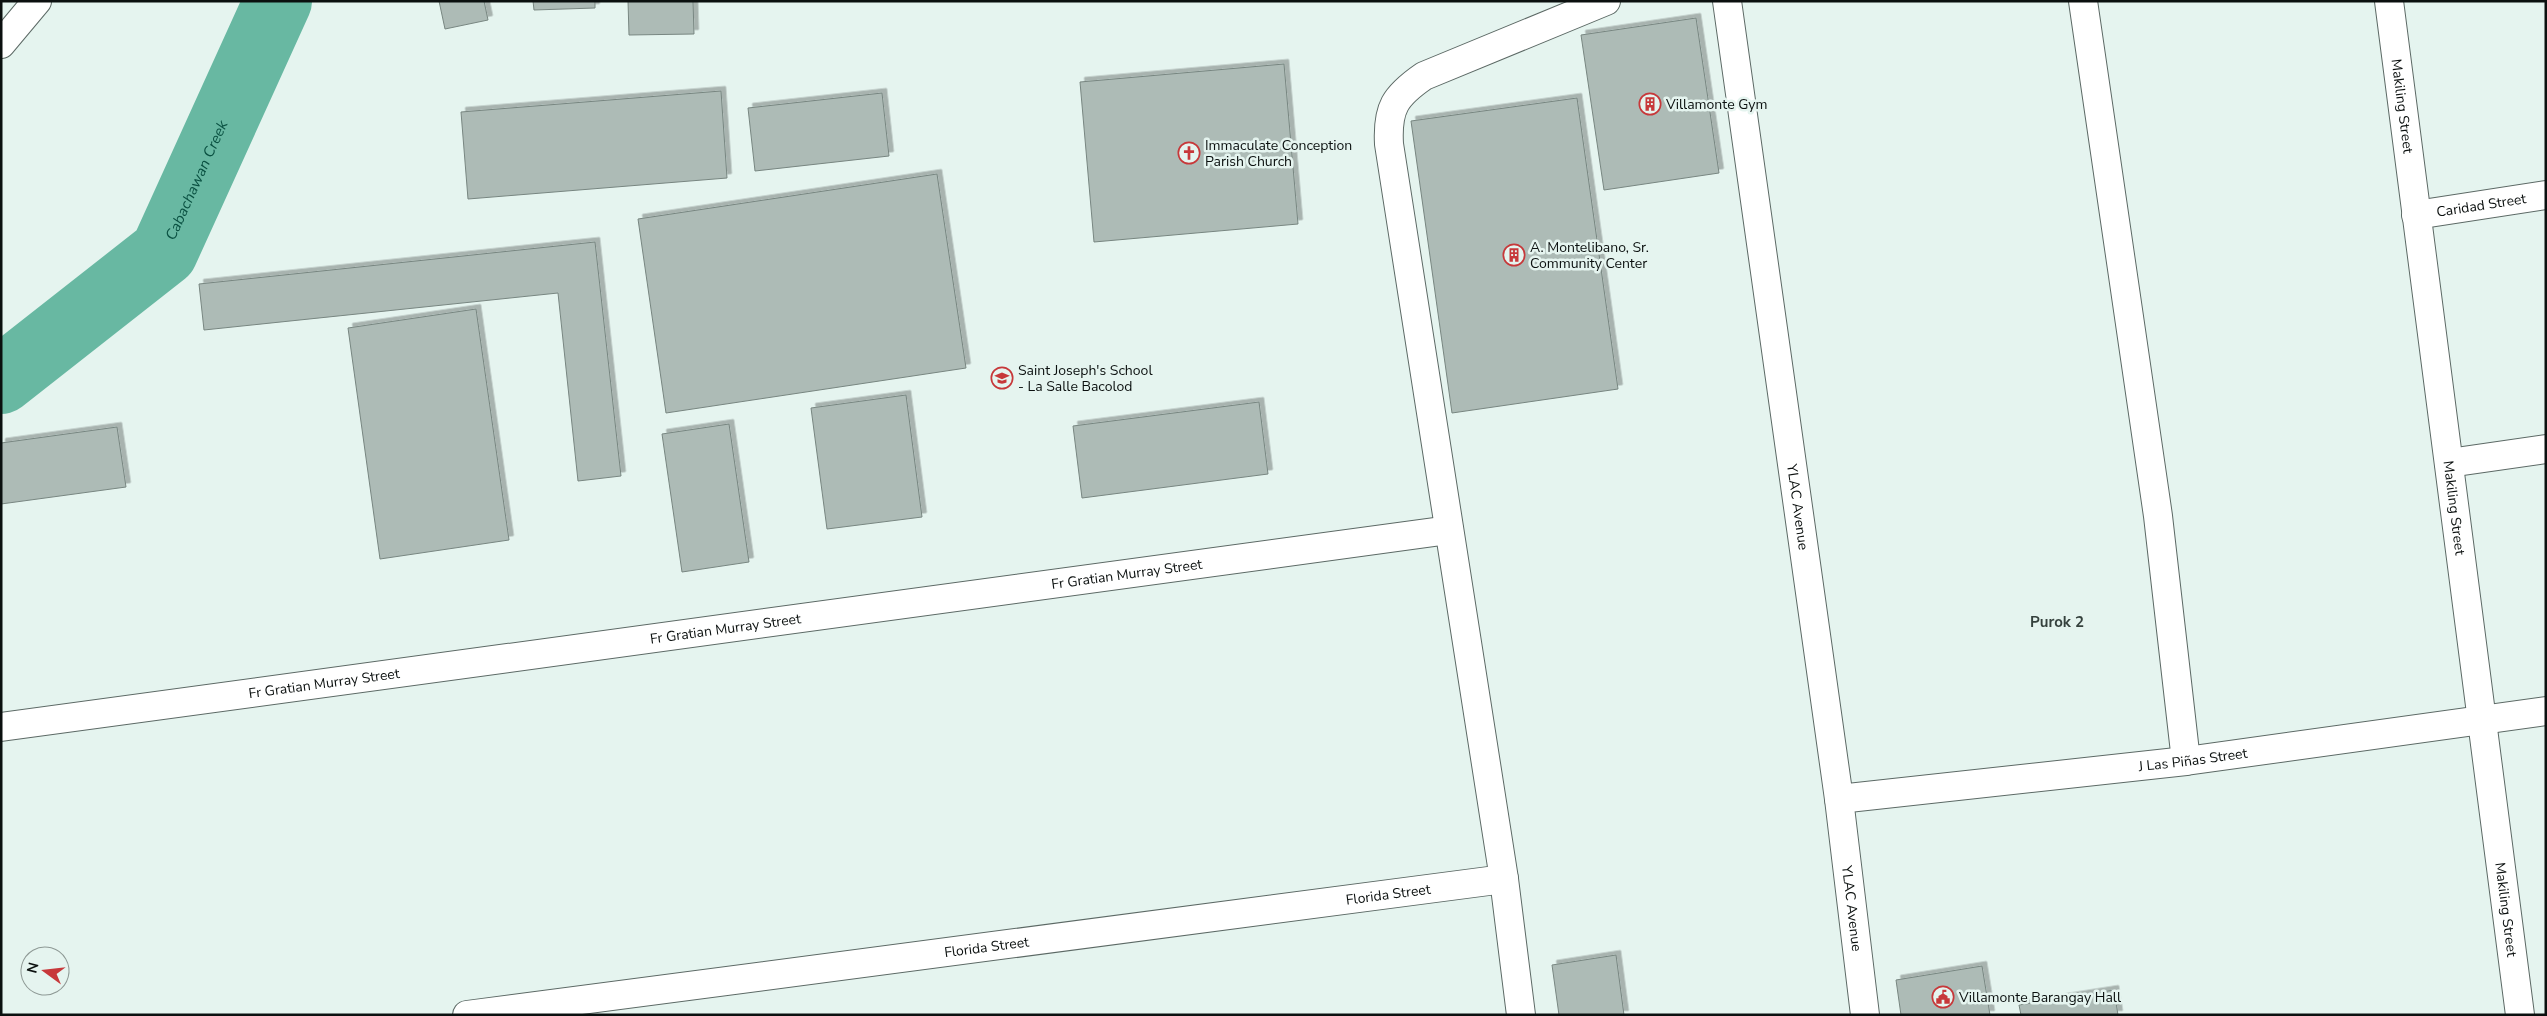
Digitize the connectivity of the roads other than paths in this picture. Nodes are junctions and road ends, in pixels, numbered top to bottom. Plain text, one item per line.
1 (37, 1) edge
2 (1606, 1) edge
3 (1727, 1) edge
4 (2083, 1) edge
5 (2389, 1) edge
6 (1, 44) edge
7 (2546, 195) edge
8 (2416, 215) junction
9 (2546, 449) edge
10 (2449, 463) junction
11 (1449, 530) junction
12 (2546, 711) edge
13 (2482, 720) junction
14 (1, 727) edge
15 (2186, 761) junction
16 (1840, 800) junction
17 (1504, 879) junction
18 (467, 1015) edge
19 (1521, 1015) edge
20 (1865, 1015) edge
21 (2520, 1015) edge

1 - 6 street
2 - 11 street
3 - 16 street, YLAC Avenue
4 - 15 street
5 - 8 street, Makiling Street
7 - 8 street, Caridad Street
8 - 10 street, Makiling Street
9 - 10 street
10 - 13 street, Makiling Street
11 - 14 street, Fr Gratian Murray Street
11 - 17 street
12 - 13 street, J Las Piñas Street
13 - 15 street, J Las Piñas Street
13 - 21 street, Makiling Street
15 - 16 street, J Las Piñas Street
16 - 20 street, YLAC Avenue
17 - 18 street, Florida Street
17 - 19 street

